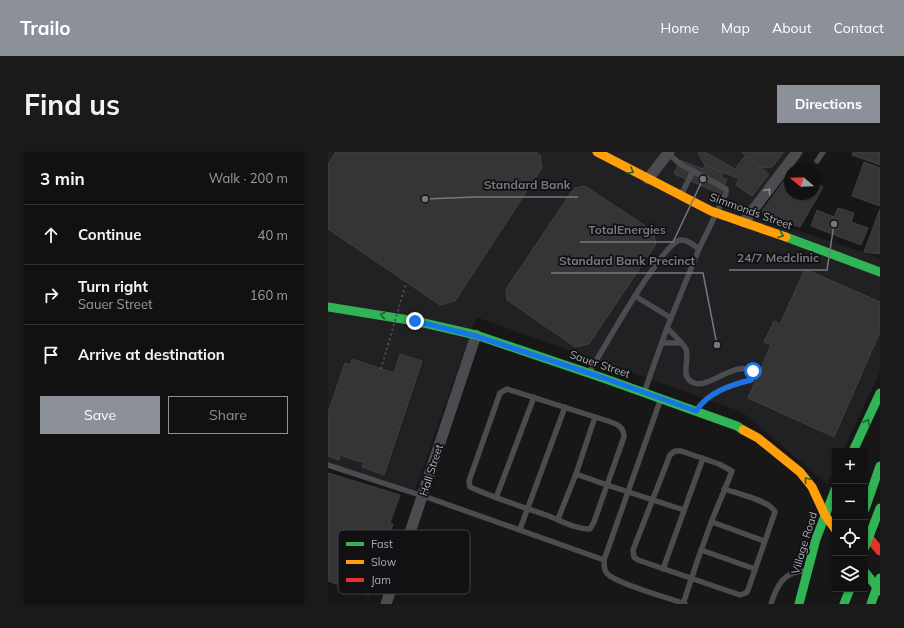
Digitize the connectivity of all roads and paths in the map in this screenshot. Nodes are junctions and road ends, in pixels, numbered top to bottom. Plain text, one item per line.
1 (597, 152) edge
2 (668, 152) edge
3 (797, 152) edge
4 (823, 152) edge
5 (817, 161) dead end
6 (693, 171) junction
7 (648, 179) junction
8 (681, 196) junction
9 (717, 213) junction
10 (744, 222) junction
11 (699, 249) junction
12 (826, 251) junction
13 (880, 262) edge
14 (880, 272) edge
15 (406, 282) dead end
16 (635, 296) junction
17 (328, 307) edge
18 (671, 318) junction
19 (667, 328) junction
20 (476, 336) junction
21 (662, 343) junction
22 (680, 343) junction
23 (381, 369) dead end
24 (589, 373) junction
25 (644, 392) junction
26 (880, 393) edge
27 (534, 397) junction
28 (660, 399) junction
29 (565, 407) junction
30 (696, 411) junction
31 (595, 417) junction
32 (854, 448) edge
33 (703, 458) junction
34 (328, 466) edge
35 (880, 466) edge
36 (576, 474) junction
37 (607, 485) junction
38 (724, 489) junction
39 (627, 491) junction
40 (422, 496) junction
41 (496, 498) junction
42 (832, 498) edge
43 (652, 500) junction
44 (868, 500) edge
45 (528, 508) junction
46 (880, 508) edge
47 (684, 510) junction
48 (825, 515) junction
49 (558, 519) junction
50 (712, 522) junction
51 (832, 525) edge
52 (520, 529) junction
53 (411, 530) edge
54 (868, 537) edge
55 (868, 539) edge
56 (764, 541) junction
57 (702, 550) junction
58 (880, 551) edge
59 (604, 560) junction
60 (663, 569) junction
61 (755, 569) junction
62 (808, 571) junction
63 (868, 576) edge
64 (691, 578) junction
65 (880, 578) edge
66 (880, 591) edge
67 (839, 592) edge
68 (849, 592) edge
69 (389, 594) edge
70 (386, 604) edge
71 (684, 604) edge
72 (771, 604) edge
73 (799, 604) edge
74 (836, 604) edge
75 (844, 604) edge
76 (871, 604) edge

1 -> 7 main road, Simmonds Street
2 - 6 lane
2 - 7 street
10 -> 3 street
4 - 5 lane
6 - 8 lane
6 - 9 lane
7 - 8 main road, Simmonds Street
8 - 9 main road, Simmonds Street
9 - 10 main road, Simmonds Street
9 - 11 lane
10 -> 12 main road, Simmonds Street
11 - 16 lane
11 - 18 lane
12 - 13 main road
12 - 14 main road, Simmonds Street
15 - 23 path, bridge
16 - 18 lane
16 - 24 lane
20 -> 17 main road, Sauer Street
18 - 19 lane
19 - 21 lane
19 - 22 lane
20 - 24 main road, Sauer Street
20 - 40 street, Hall Street
21 - 22 lane
21 - 25 lane
22 - 30 lane
24 - 25 main road, Sauer Street
25 - 28 main road, Sauer Street
32 -> 26 main road
27 - 29 lane
27 - 41 lane
27 - 41 lane
28 - 30 main road, Sauer Street
28 - 39 lane
29 - 31 lane
29 - 45 lane
48 -> 30 main road, Sauer Street
31 - 36 lane
31 - 37 lane
33 - 38 lane
33 - 43 lane
33 - 47 lane
34 - 40 lane
35 - 44 main road
36 - 37 lane
36 - 49 lane
37 - 39 lane
37 - 49 lane
38 - 50 lane
38 - 56 lane
39 - 43 lane
39 - 59 lane
40 - 52 lane
40 - 53 street, Hall Street
41 - 45 lane
42 - 48 main road, Village Road
43 - 47 lane
43 - 60 lane
45 - 49 lane
45 - 52 lane
46 - 55 main road, bridge
47 - 60 lane
48 - 51 main road, Sauer Street
48 - 62 main road, Village Road
50 - 56 lane
50 - 57 lane
52 - 59 lane
54 - 58 main road
56 - 61 lane
57 - 61 lane
57 - 64 lane
59 - 71 lane
60 - 64 lane
61 - 64 lane
62 - 72 lane
62 - 73 main road, Village Road
63 - 66 main road
64 - 71 lane
65 - 76 main road, bridge
67 - 74 main road
68 - 75 main road
69 - 70 street, Hall Street

